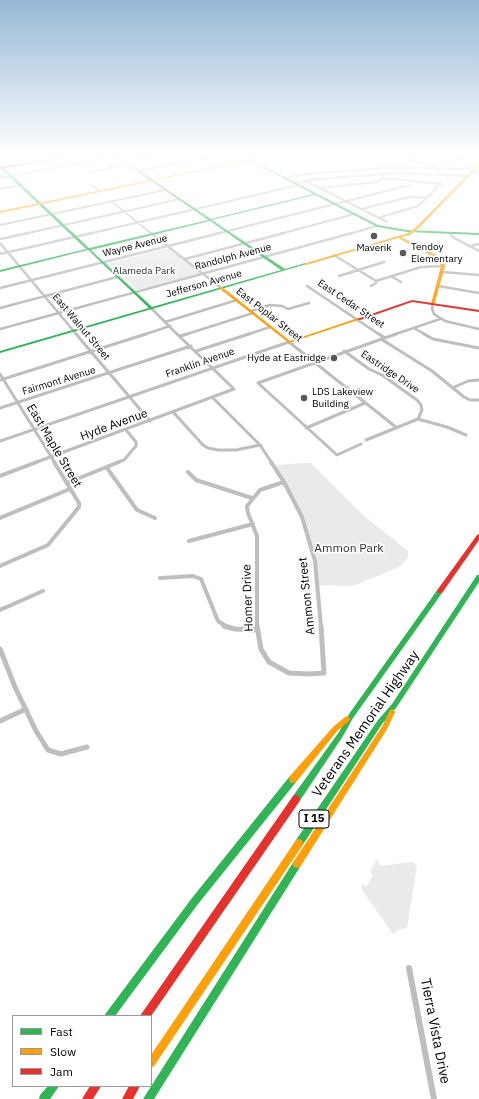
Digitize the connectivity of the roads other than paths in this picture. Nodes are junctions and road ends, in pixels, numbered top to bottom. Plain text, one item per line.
1 (34, 205) edge
2 (42, 205) edge
3 (92, 205) edge
4 (116, 205) edge
5 (153, 205) edge
6 (189, 205) edge
7 (210, 205) edge
8 (270, 205) edge
9 (329, 205) edge
10 (337, 205) edge
11 (354, 205) edge
12 (376, 205) edge
13 (418, 205) edge
14 (438, 205) edge
15 (195, 209) junction
16 (361, 209) junction
17 (0, 212) edge
18 (124, 212) junction
19 (52, 214) junction
20 (354, 214) junction
21 (378, 218) junction
22 (210, 220) junction
23 (138, 222) junction
24 (387, 222) dead end
25 (0, 225) edge
26 (64, 225) junction
27 (377, 226) junction
28 (418, 227) junction
29 (394, 230) junction
30 (227, 231) junction
31 (412, 232) junction
32 (428, 232) junction
33 (450, 233) junction
34 (153, 234) junction
35 (479, 234) edge
36 (76, 237) junction
37 (398, 237) junction
38 (0, 239) edge
39 (0, 243) edge
40 (245, 243) junction
41 (479, 244) edge
42 (168, 246) junction
43 (470, 246) junction
44 (89, 249) junction
45 (479, 251) edge
46 (8, 253) junction
47 (0, 254) edge
48 (334, 255) junction
49 (264, 256) junction
50 (185, 259) junction
51 (384, 262) dead end
52 (103, 263) junction
53 (19, 266) junction
54 (442, 269) junction
55 (284, 270) junction
56 (358, 270) junction
57 (0, 271) edge
58 (202, 273) junction
59 (479, 275) edge
60 (339, 276) dead end
61 (392, 276) junction
62 (118, 277) junction
63 (32, 281) junction
64 (376, 281) junction
65 (401, 282) dead end
66 (307, 286) dead end
67 (371, 286) dead end
68 (438, 286) junction
69 (0, 288) edge
70 (221, 288) junction
71 (134, 292) junction
72 (479, 293) edge
73 (45, 296) junction
74 (237, 300) junction
75 (309, 303) dead end
76 (433, 304) junction
77 (0, 308) edge
78 (151, 308) junction
79 (479, 311) edge
80 (252, 312) junction
81 (59, 313) junction
82 (440, 318) junction
83 (356, 319) junction
84 (165, 322) junction
85 (170, 326) junction
86 (270, 327) junction
87 (414, 328) junction
88 (0, 329) edge
89 (479, 329) edge
90 (74, 331) junction
91 (180, 336) junction
92 (385, 338) junction
93 (381, 339) junction
94 (289, 342) junction
95 (190, 346) junction
96 (479, 348) edge
97 (91, 351) junction
98 (344, 351) junction
99 (0, 352) edge
100 (196, 352) junction
101 (314, 362) junction
102 (213, 368) junction
103 (110, 373) junction
104 (0, 374) edge
105 (439, 378) junction
106 (2, 379) edge
107 (434, 379) dead end
108 (479, 380) edge
109 (452, 388) junction
110 (129, 397) junction
111 (213, 398) junction
112 (479, 400) edge
113 (17, 402) junction
114 (365, 403) junction
115 (0, 408) edge
116 (174, 413) junction
117 (418, 419) junction
118 (150, 421) junction
119 (306, 428) junction
120 (397, 428) junction
121 (34, 429) junction
122 (126, 430) junction
123 (466, 435) dead end
124 (366, 440) dead end
125 (0, 441) edge
126 (361, 444) dead end
127 (260, 445) junction
128 (51, 457) junction
129 (107, 468) junction
130 (188, 472) dead end
131 (0, 476) edge
132 (284, 482) junction
133 (67, 483) junction
134 (70, 489) junction
135 (252, 498) junction
136 (0, 518) edge
137 (155, 518) dead end
138 (253, 524) junction
139 (479, 536) edge
140 (189, 541) dead end
141 (0, 566) edge
142 (479, 577) edge
143 (160, 578) dead end
144 (44, 591) dead end
145 (0, 610) edge
146 (257, 630) junction
147 (0, 649) edge
148 (323, 656) joint
149 (394, 706) junction
150 (26, 709) junction
151 (351, 716) junction
152 (0, 721) edge
153 (87, 747) dead end
154 (409, 968) dead end
155 (110, 1015) edge
156 (146, 1015) edge
157 (152, 1062) edge
158 (53, 1087) edge
159 (95, 1087) edge
160 (134, 1087) edge
161 (44, 1099) edge
162 (87, 1099) edge
163 (127, 1099) edge
164 (148, 1099) edge
165 (434, 1099) edge

1 - 17 main road
2 - 19 main road
3 - 19 street
4 - 18 street, East Poplar Street
5 - 18 street
6 - 15 main road
7 - 15 street
8 - 22 main road
9 - 30 street, Wayne Avenue
10 - 20 main road
11 - 16 street
12 - 16 street
13 - 21 street
14 - 28 main road
15 - 22 main road
15 - 23 street
16 - 21 street
18 - 23 street, East Poplar Street
18 - 26 street
19 - 25 street
19 - 26 main road
20 - 27 main road
20 - 40 street
21 - 24 street
22 - 30 main road
22 - 34 main road
23 - 34 street, East Poplar Street
23 - 36 street
26 - 36 main road
26 - 38 street
27 - 29 main road
27 - 49 street, Randolph Avenue
28 - 31 main road
28 - 32 main road
29 - 31 main road
29 - 37 main road
30 - 40 main road
30 - 42 street, Wayne Avenue
31 - 32 main road
31 - 37 main road, Jefferson Avenue
32 - 33 main road
33 - 35 main road
33 - 43 street
34 - 42 street, East Poplar Street
34 - 44 main road
36 - 44 main road
36 - 46 street
37 - 48 main road, Jefferson Avenue
37 - 54 main road
39 - 46 street, East Walnut Street
40 - 49 main road
40 - 50 street
41 - 43 street
42 - 50 street, East Poplar Street
42 - 52 street, Wayne Avenue
43 - 45 street
44 - 52 main road
44 - 53 main road
46 - 47 street
46 - 53 street, East Walnut Street
48 - 55 main road, Jefferson Avenue
48 - 56 street
49 - 55 main road
49 - 58 street, Randolph Avenue
50 - 58 street, East Poplar Street
51 - 56 street
52 - 62 main road
52 - 63 street, Wayne Avenue
53 - 57 main road
53 - 63 street, East Walnut Street
54 - 59 street
54 - 61 street
54 - 68 main road
55 - 70 main road, Jefferson Avenue
56 - 60 street
56 - 64 street
58 - 70 street, East Poplar Street
58 - 71 street, Randolph Avenue
61 - 64 street
61 - 65 street
62 - 71 main road
62 - 73 street
63 - 69 street, Wayne Avenue
63 - 73 street, East Walnut Street
64 - 67 street
66 - 83 street, East Cedar Street
68 - 72 street
68 - 76 main road
70 - 74 main road, East Poplar Street
70 - 78 main road, Jefferson Avenue
71 - 78 main road
71 - 81 street, Randolph Avenue
73 - 77 street
73 - 81 street, East Walnut Street
74 - 80 main road, East Poplar Street
74 - 84 street
75 - 80 street
76 - 79 main road
76 - 82 street
76 - 83 main road, Franklin Avenue
78 - 84 street
78 - 90 main road, Jefferson Avenue
80 - 86 main road, East Poplar Street
80 - 91 street
81 - 88 street, Randolph Avenue
81 - 90 street, East Walnut Street
82 - 87 street
82 - 89 street
83 - 92 street, East Cedar Street
83 - 94 main road, Franklin Avenue
84 - 85 street
85 - 91 street
85 - 97 street
86 - 94 main road, East Poplar Street
86 - 100 street
87 - 92 street
87 - 96 street
90 - 97 street, East Walnut Street
90 - 99 main road, Jefferson Avenue
91 - 95 street
92 - 93 street
93 - 98 street
93 - 105 street, East Cedar Street
94 - 101 street, East Poplar Street
94 - 102 street, Franklin Avenue
95 - 100 street
95 - 103 street, Fairmont Avenue
97 - 103 street, East Walnut Street
97 - 106 street
98 - 101 street
98 - 117 street, Eastridge Drive
100 - 102 street
101 - 114 street, East Poplar Street
101 - 119 street
102 - 110 street, Franklin Avenue
102 - 111 street, Hyde Avenue
103 - 110 street, East Walnut Street
103 - 113 street, Fairmont Avenue
104 - 106 street, East Maple Street
105 - 107 street
105 - 109 street, East Cedar Street
106 - 113 street, East Maple Street
108 - 109 street
109 - 112 street, East Cedar Street
110 - 118 street, East Walnut Street
110 - 121 street, Franklin Avenue
111 - 116 street, Hyde Avenue
111 - 127 street, Ammon Street
113 - 115 street, Fairmont Avenue
113 - 121 street, East Maple Street
114 - 119 street
114 - 120 street, East Poplar Street
116 - 118 street, Hyde Avenue
116 - 127 street
117 - 120 street
117 - 123 street
118 - 122 street, Hyde Avenue
119 - 126 street
120 - 124 street
121 - 125 street, Franklin Avenue
121 - 128 street, East Maple Street
122 - 128 street, Hyde Avenue
122 - 129 street
127 - 132 street, Ammon Street
128 - 131 street, Hyde Avenue
128 - 133 street, East Maple Street
129 - 133 street
129 - 137 street
130 - 135 street
132 - 135 street
132 - 148 street, Ammon Street
133 - 134 street, East Maple Street
134 - 136 street
134 - 141 street, East Maple Street
135 - 138 street, Homer Drive
138 - 140 street
138 - 146 street, Homer Drive
139 - 151 main road, Veterans Memorial Highway / I 15
142 - 149 main road, Veterans Memorial Highway / I 15
143 - 146 street
144 - 145 street
146 - 148 street, Homer Drive
147 - 150 street
149 - 157 main road, Veterans Memorial Highway / I 15
149 - 164 main road
150 - 152 street
150 - 153 street
151 - 155 main road
151 - 156 main road, Veterans Memorial Highway / I 15
154 - 165 street, Tierra Vista Drive
158 - 161 main road
159 - 162 main road
160 - 163 main road

